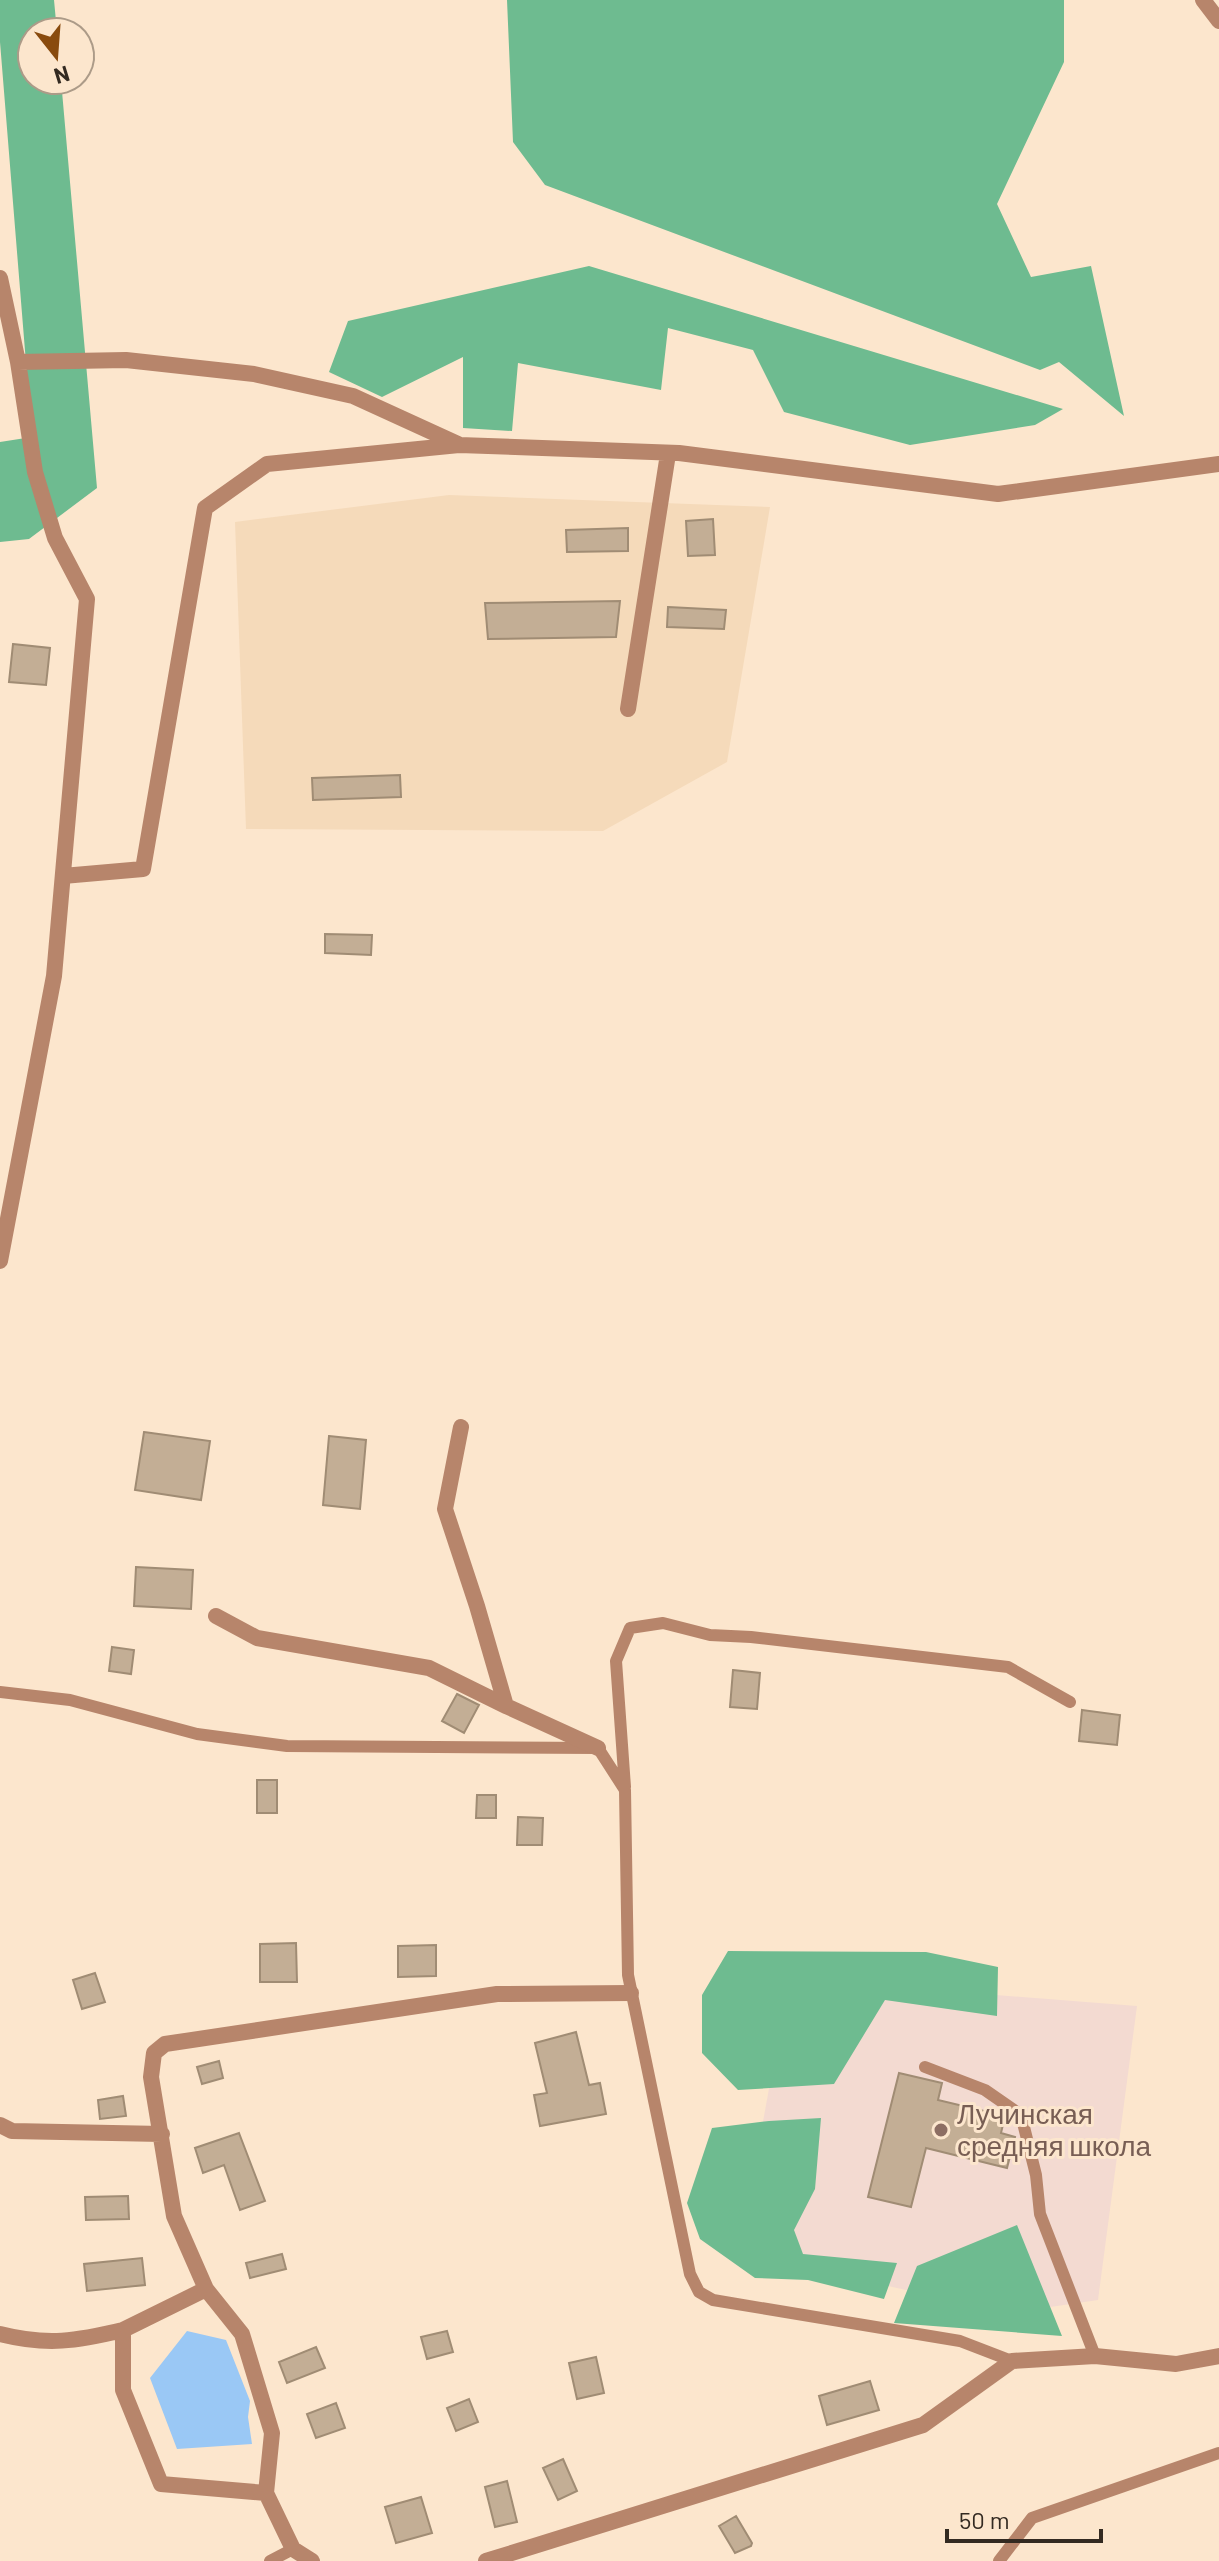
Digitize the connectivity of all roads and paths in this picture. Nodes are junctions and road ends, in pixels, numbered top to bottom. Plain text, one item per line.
1 (1203, 0) edge
2 (1219, 21) edge
3 (0, 278) edge
4 (18, 362) junction
5 (459, 445) junction
6 (668, 454) junction
7 (1219, 464) edge
8 (628, 709) dead end
9 (63, 876) junction
10 (0, 1261) edge
11 (461, 1427) dead end
12 (216, 1616) dead end
13 (0, 1692) edge
14 (1070, 1702) dead end
15 (506, 1706) junction
16 (598, 1748) junction
17 (625, 1790) junction
18 (631, 1993) junction
19 (925, 2067) dead end
20 (0, 2125) edge
21 (162, 2134) junction
22 (206, 2289) junction
23 (123, 2330) junction
24 (0, 2334) edge
25 (1095, 2356) junction
26 (1219, 2356) edge
27 (1012, 2361) junction
28 (1219, 2453) edge
29 (266, 2493) junction
30 (293, 2549) junction
31 (270, 2561) edge
32 (312, 2561) edge
33 (486, 2561) edge
34 (999, 2561) edge

1 - 2 street
3 - 4 street
4 - 5 street
4 - 9 street
5 - 6 street
5 - 9 street
6 - 7 street
6 - 8 street
9 - 10 street
11 - 15 street
12 - 15 street
13 - 16 lane
14 - 17 lane
15 - 16 street
16 - 17 lane
17 - 18 lane
18 - 21 street
18 - 27 lane
19 - 25 lane
20 - 21 street
21 - 22 street
22 - 23 street
22 - 29 street
23 - 24 street
23 - 29 street
25 - 26 street
25 - 27 street
27 - 33 street
28 - 34 lane
29 - 30 street
30 - 31 lane
30 - 32 street

